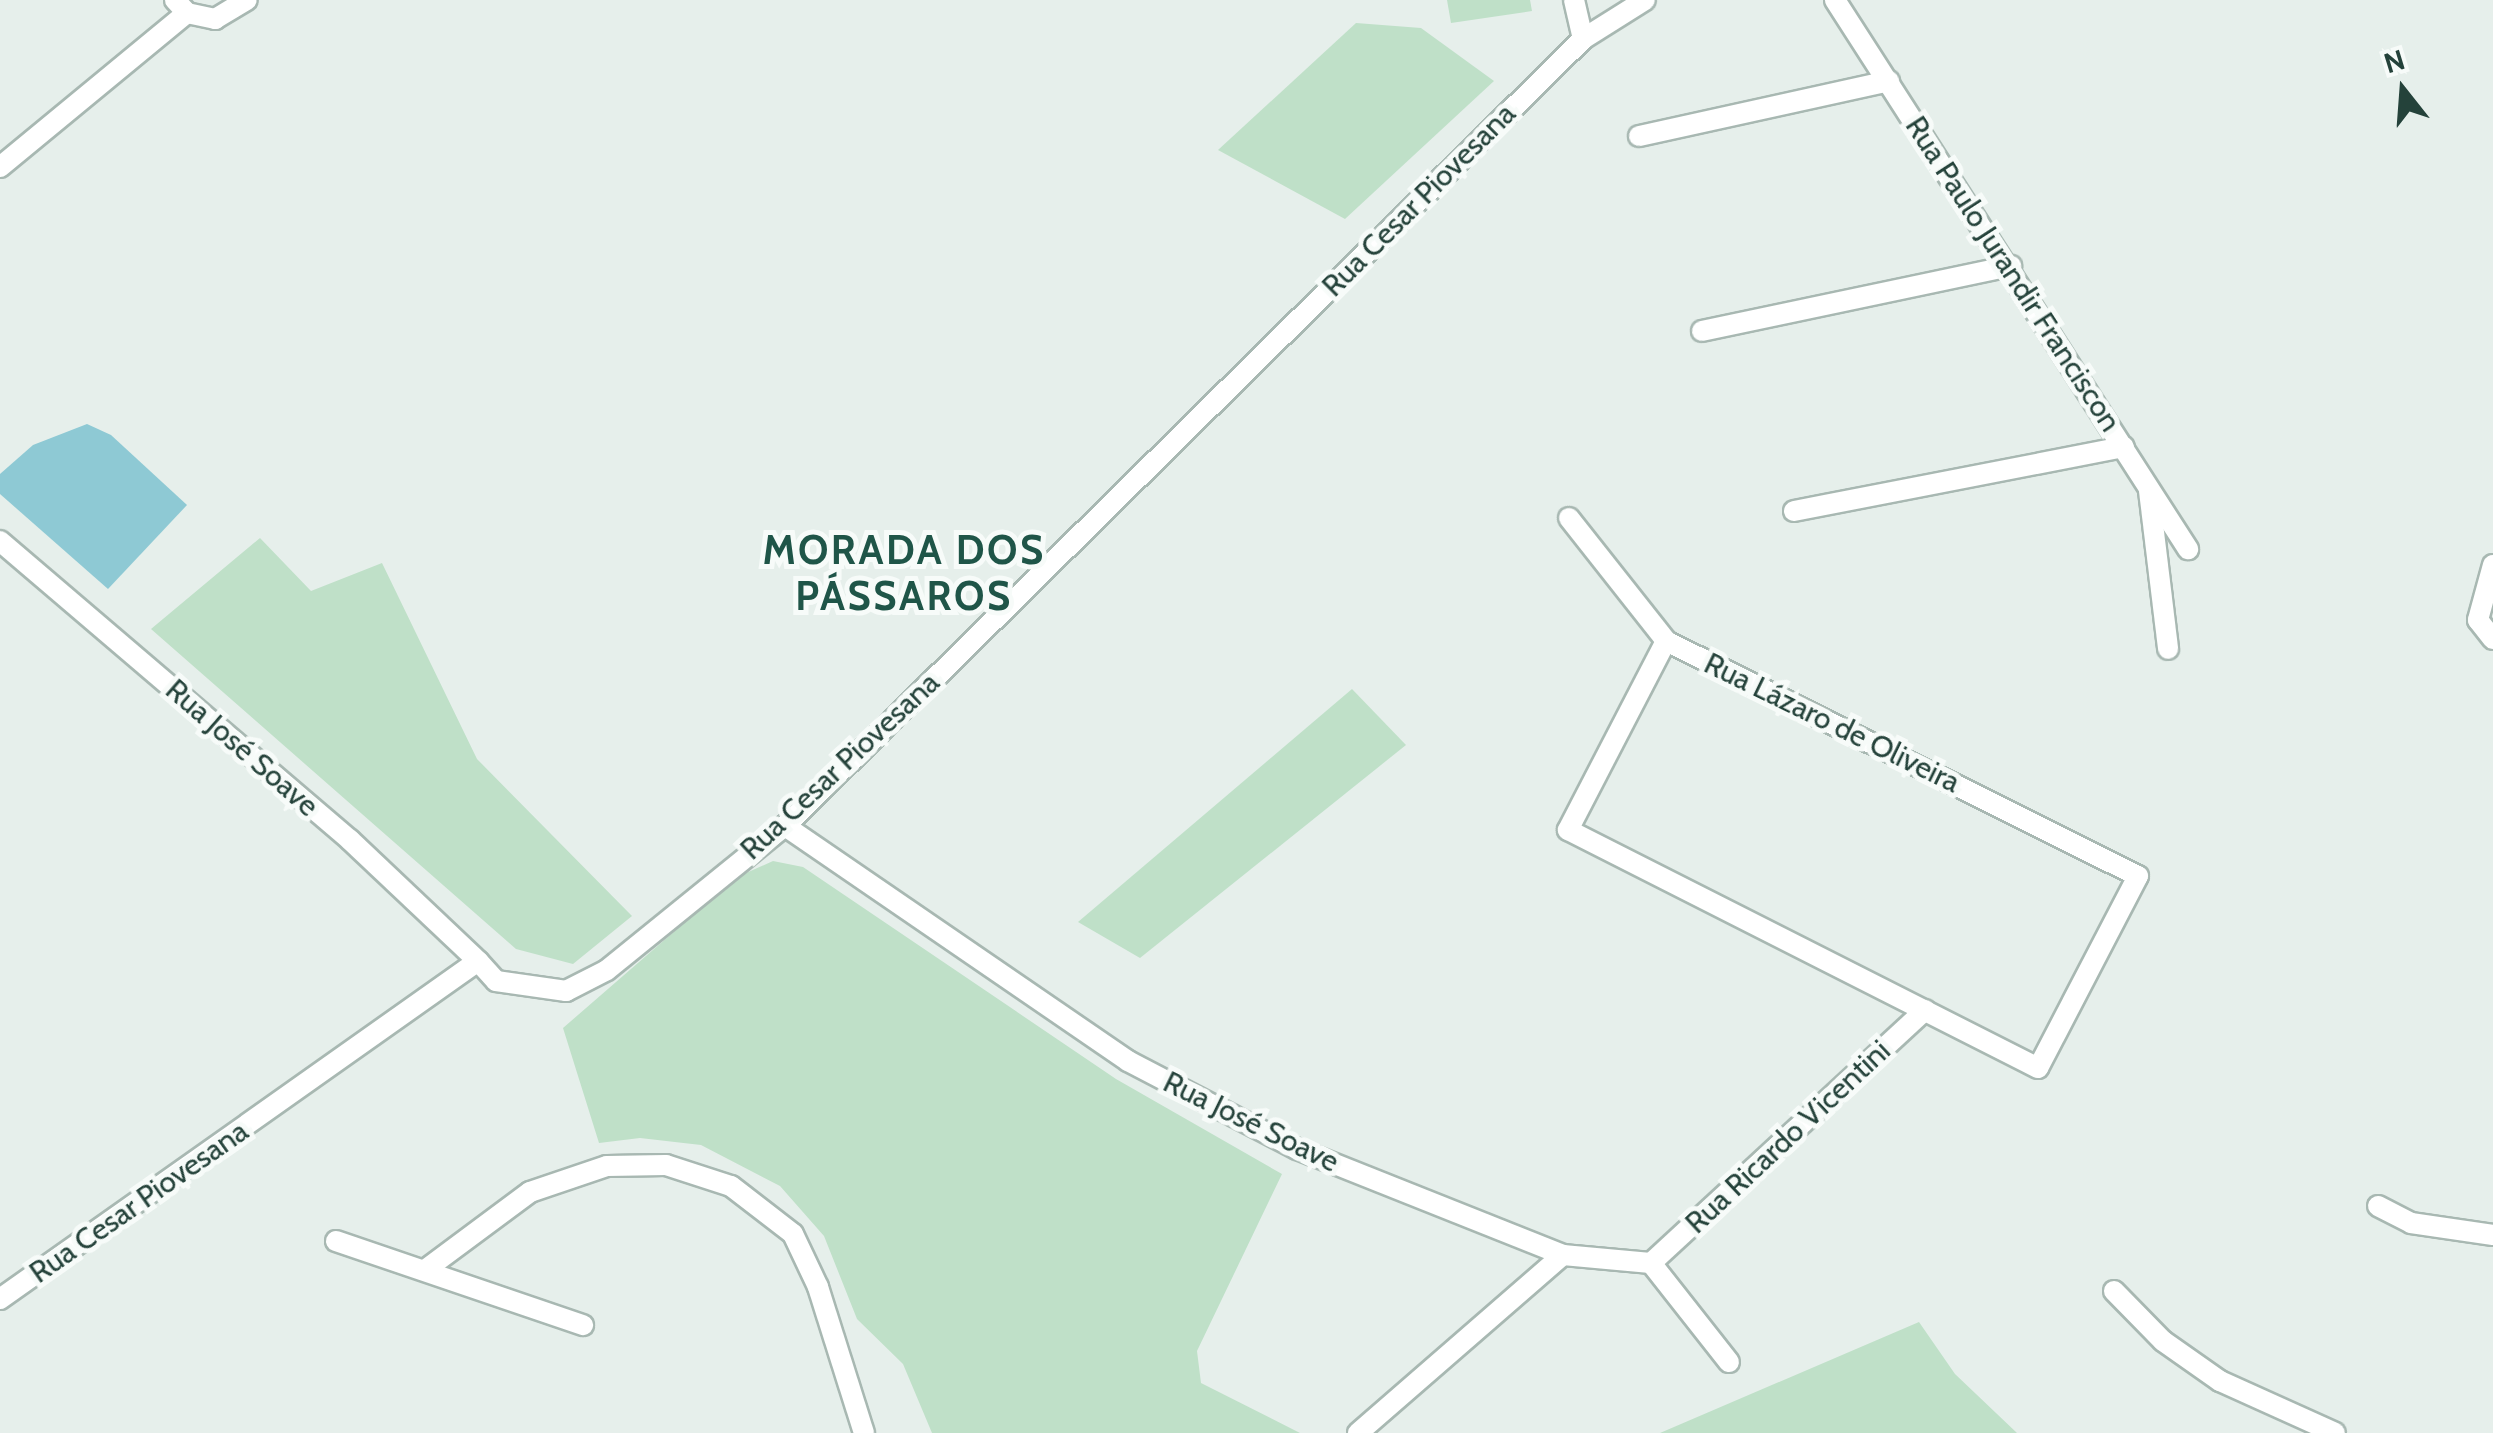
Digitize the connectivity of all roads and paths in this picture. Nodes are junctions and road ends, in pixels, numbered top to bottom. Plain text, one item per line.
1 (247, 0) edge
2 (1574, 0) edge
3 (1645, 0) edge
4 (1836, 0) edge
5 (181, 6) edge
6 (1583, 39) junction
7 (1889, 81) junction
8 (1638, 136) dead end
9 (0, 167) edge
10 (2011, 266) junction
11 (1702, 331) dead end
12 (2124, 446) junction
13 (2148, 484) junction
14 (1794, 510) dead end
15 (1569, 518) dead end
16 (0, 541) edge
17 (2188, 549) dead end
18 (2493, 565) edge
19 (2493, 639) edge
20 (1666, 641) junction
21 (2168, 648) dead end
22 (785, 826) junction
23 (478, 961) junction
24 (1925, 1010) junction
25 (2378, 1206) dead end
26 (2493, 1236) edge
27 (336, 1241) dead end
28 (1563, 1254) junction
29 (1651, 1263) junction
30 (425, 1270) junction
31 (2114, 1291) dead end
32 (0, 1299) edge
33 (583, 1325) dead end
34 (1729, 1362) dead end
35 (864, 1433) edge
36 (1358, 1433) edge
37 (2335, 1433) edge

1 - 5 street
2 - 6 street
3 - 6 street, Rua Cesar Piovesana
4 - 7 street, Rua Paulo Jurandir Franciscon
5 - 9 street
6 - 22 street, Rua Cesar Piovesana
7 - 8 street
7 - 10 street, Rua Paulo Jurandir Franciscon
10 - 11 street
10 - 12 street, Rua Paulo Jurandir Franciscon
12 - 13 street, Rua Paulo Jurandir Franciscon
12 - 14 street
13 - 17 street, Rua Paulo Jurandir Franciscon
13 - 21 street
15 - 20 street, Rua Lázaro de Oliveira
16 - 23 street, Rua José Soave
18 - 19 street
20 - 24 street
20 - 24 street, Rua Lázaro de Oliveira
22 - 23 street, Rua Cesar Piovesana
22 - 28 street, Rua José Soave
23 - 32 street, Rua Cesar Piovesana
24 - 29 street, Rua Ricardo Vicentini
25 - 26 street
27 - 30 street
28 - 29 street, Rua José Soave
28 - 36 street
29 - 34 street
30 - 33 street
30 - 35 street
31 - 37 street

